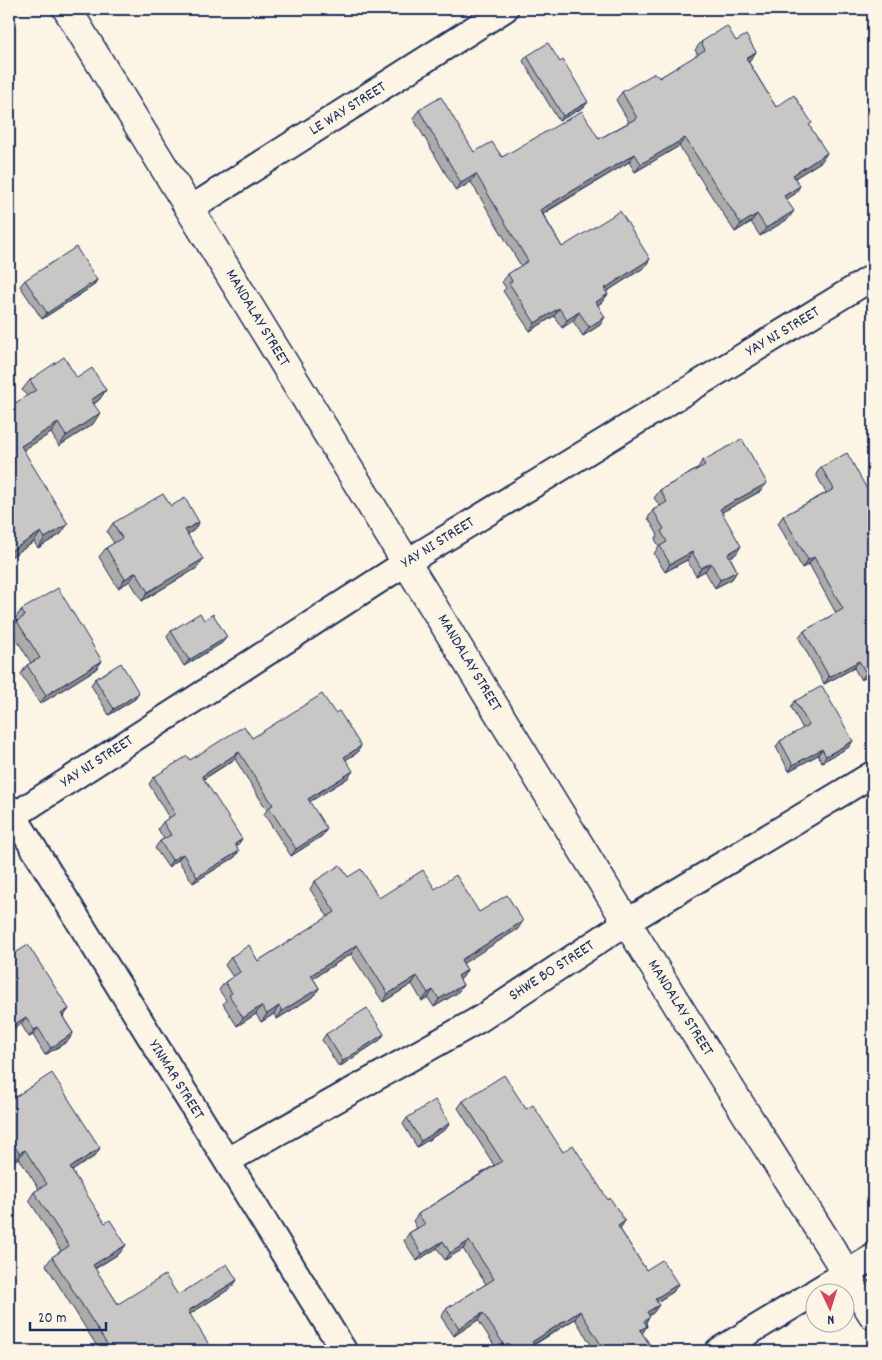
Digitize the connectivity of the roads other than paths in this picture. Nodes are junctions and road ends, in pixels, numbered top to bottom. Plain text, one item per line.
1 (68, 9) edge
2 (505, 9) edge
3 (190, 208) junction
4 (873, 278) edge
5 (407, 562) junction
6 (873, 774) edge
7 (10, 814) edge
8 (627, 922) junction
9 (227, 1161) junction
10 (873, 1257) edge
11 (846, 1273) junction
12 (832, 1282) edge
13 (804, 1300) edge
14 (873, 1315) edge
15 (344, 1351) edge
16 (718, 1351) edge

1 - 3 main road, MANDALAY STREET
2 - 3 street, LE WAY STREET
3 - 5 main road, MANDALAY STREET
4 - 5 street, YAY NI STREET
5 - 7 street, YAY NI STREET
5 - 8 main road, MANDALAY STREET
6 - 8 street, SHWE BO STREET
7 - 9 street, YINMAR STREET
8 - 9 street, SHWE BO STREET
8 - 11 main road, MANDALAY STREET
9 - 15 street, YINMAR STREET
10 - 11 street
11 - 12 street
11 - 14 main road, MANDALAY STREET
13 - 16 street

